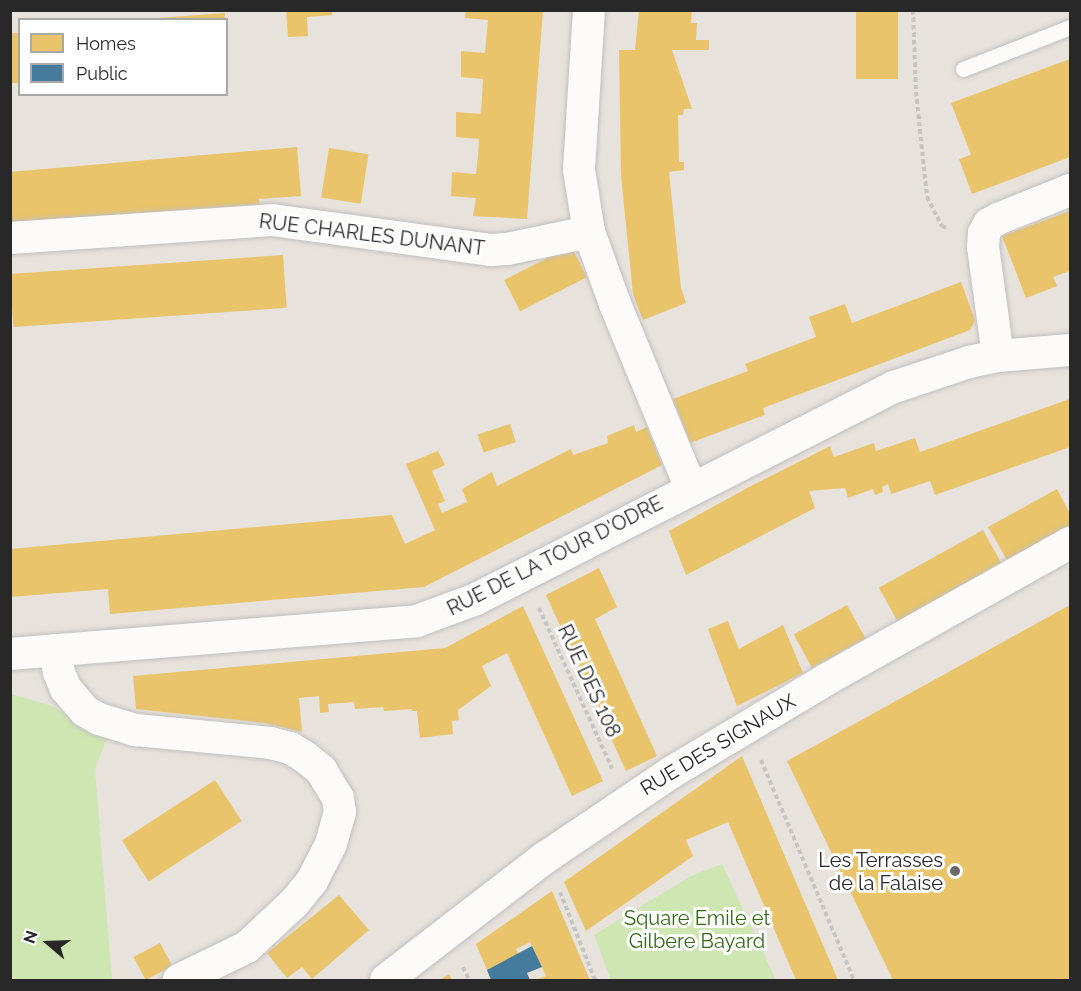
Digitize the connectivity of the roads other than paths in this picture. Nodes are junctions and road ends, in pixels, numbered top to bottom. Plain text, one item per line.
1 (589, 10) edge
2 (1071, 27) edge
3 (963, 69) dead end
4 (1071, 190) edge
5 (589, 232) junction
6 (10, 238) edge
7 (1071, 350) edge
8 (998, 356) junction
9 (691, 488) junction
10 (1071, 543) edge
11 (55, 650) junction
12 (10, 654) edge
13 (179, 981) edge
14 (387, 981) edge

1 - 5 street
2 - 3 lane
4 - 8 street
5 - 6 street, RUE CHARLES DUNANT
5 - 9 street
7 - 8 street, RUE DE LA TOUR D'ODRE
8 - 9 street, RUE DE LA TOUR D'ODRE
9 - 11 street, RUE DE LA TOUR D'ODRE
10 - 14 street, RUE DES SIGNAUX
11 - 12 street, RUE DE LA TOUR D'ODRE
11 - 13 street

